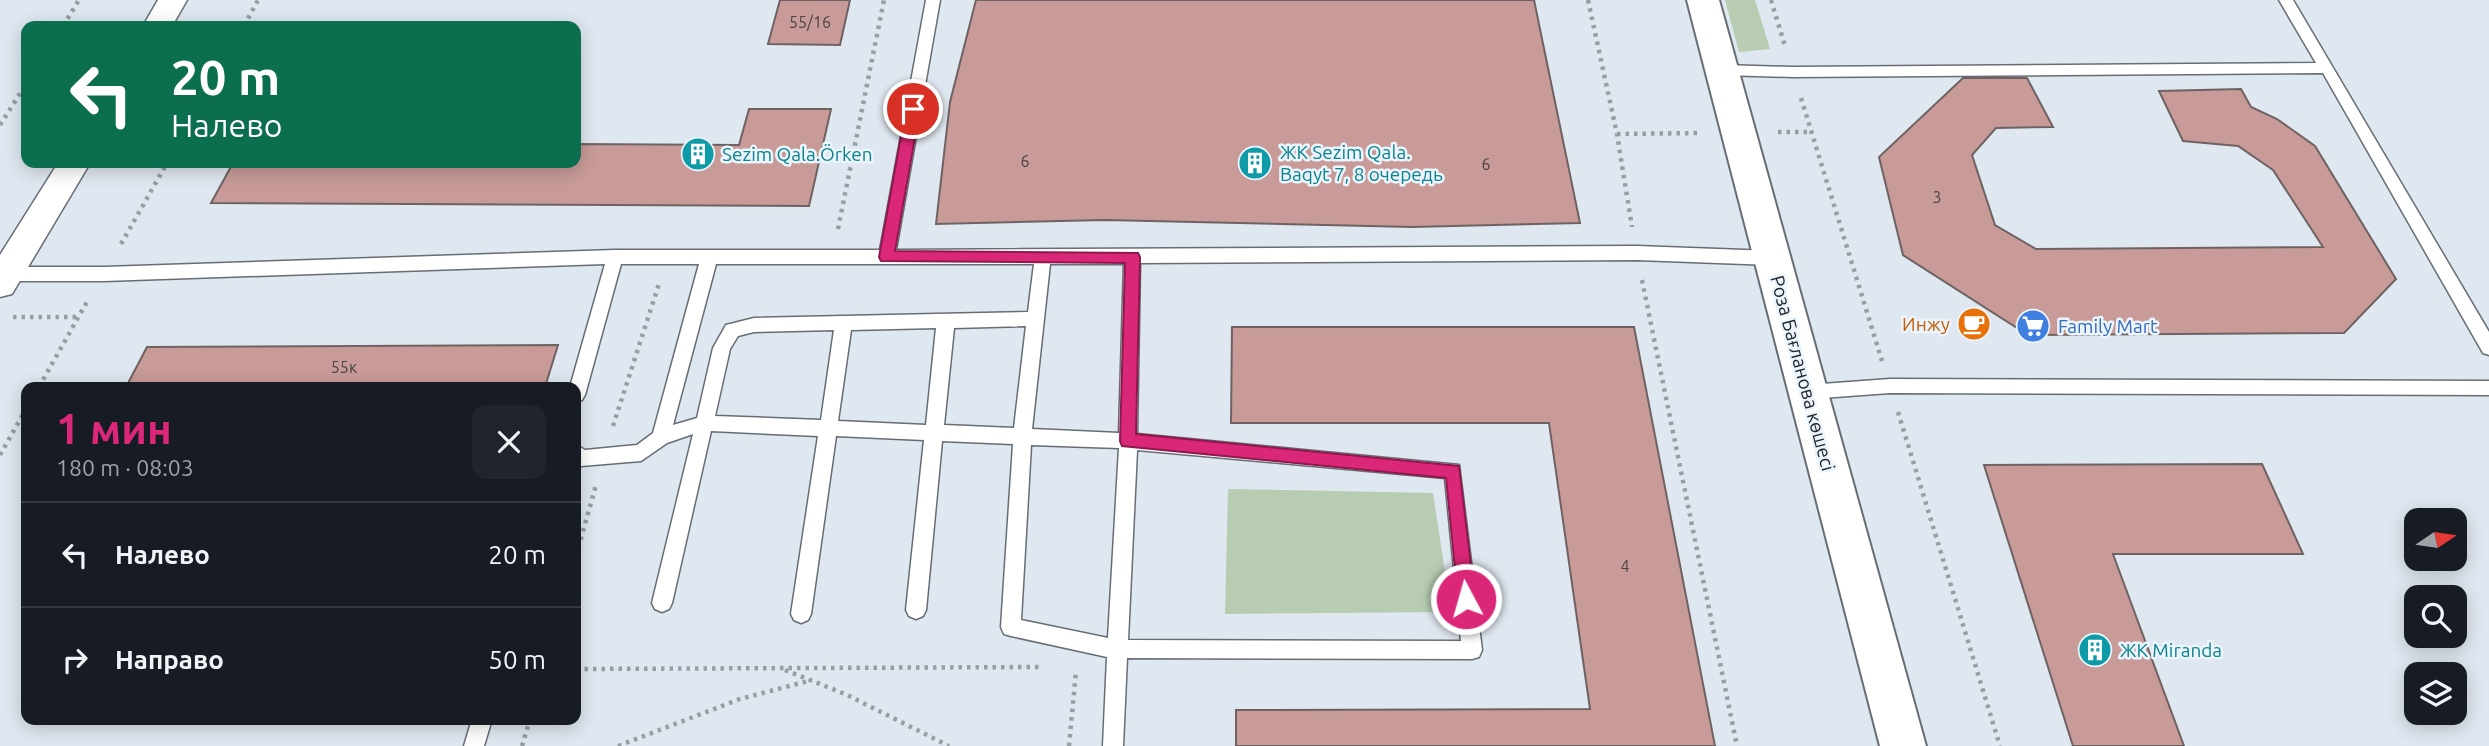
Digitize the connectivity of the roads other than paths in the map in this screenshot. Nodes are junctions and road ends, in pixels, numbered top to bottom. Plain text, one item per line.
1 (173, 0) edge
2 (933, 0) edge
3 (1703, 0) edge
4 (2286, 0) edge
5 (160, 21) edge
6 (2328, 68) junction
7 (1722, 70) junction
8 (71, 168) edge
9 (615, 257) junction
10 (709, 257) junction
11 (887, 257) junction
12 (1043, 257) junction
13 (1132, 257) junction
14 (1772, 258) junction
15 (2, 277) edge
16 (946, 319) junction
17 (1036, 319) junction
18 (844, 322) junction
19 (2489, 348) edge
20 (580, 382) edge
21 (2489, 388) edge
22 (1808, 392) junction
23 (704, 423) junction
24 (827, 428) junction
25 (934, 432) junction
26 (1021, 436) junction
27 (661, 437) junction
28 (1128, 441) junction
29 (581, 458) edge
30 (662, 603) dead end
31 (916, 610) dead end
32 (801, 614) dead end
33 (1116, 649) junction
34 (480, 725) edge
35 (474, 746) edge
36 (1113, 746) edge
37 (1903, 746) edge

1 - 5 street
2 - 11 lane
3 - 7 street, Роза Бағланова көшесі
4 - 6 lane
6 - 7 lane
6 - 19 lane
7 - 14 street, Роза Бағланова көшесі
8 - 15 street
9 - 10 lane
9 - 15 lane
9 - 20 lane
10 - 11 lane
10 - 27 lane
11 - 12 lane
12 - 13 lane
12 - 17 lane
13 - 14 lane
13 - 28 lane
14 - 22 street, Роза Бағланова көшесі
16 - 17 lane
16 - 18 lane
16 - 25 lane
17 - 26 lane
18 - 23 lane
18 - 24 lane
21 - 22 lane
22 - 37 street, Роза Бағланова көшесі
23 - 24 lane
23 - 27 lane
23 - 30 lane
24 - 25 lane
24 - 32 lane
25 - 26 lane
25 - 31 lane
26 - 28 lane
26 - 33 lane
27 - 29 lane
28 - 33 lane
28 - 33 lane
33 - 36 lane
34 - 35 lane

